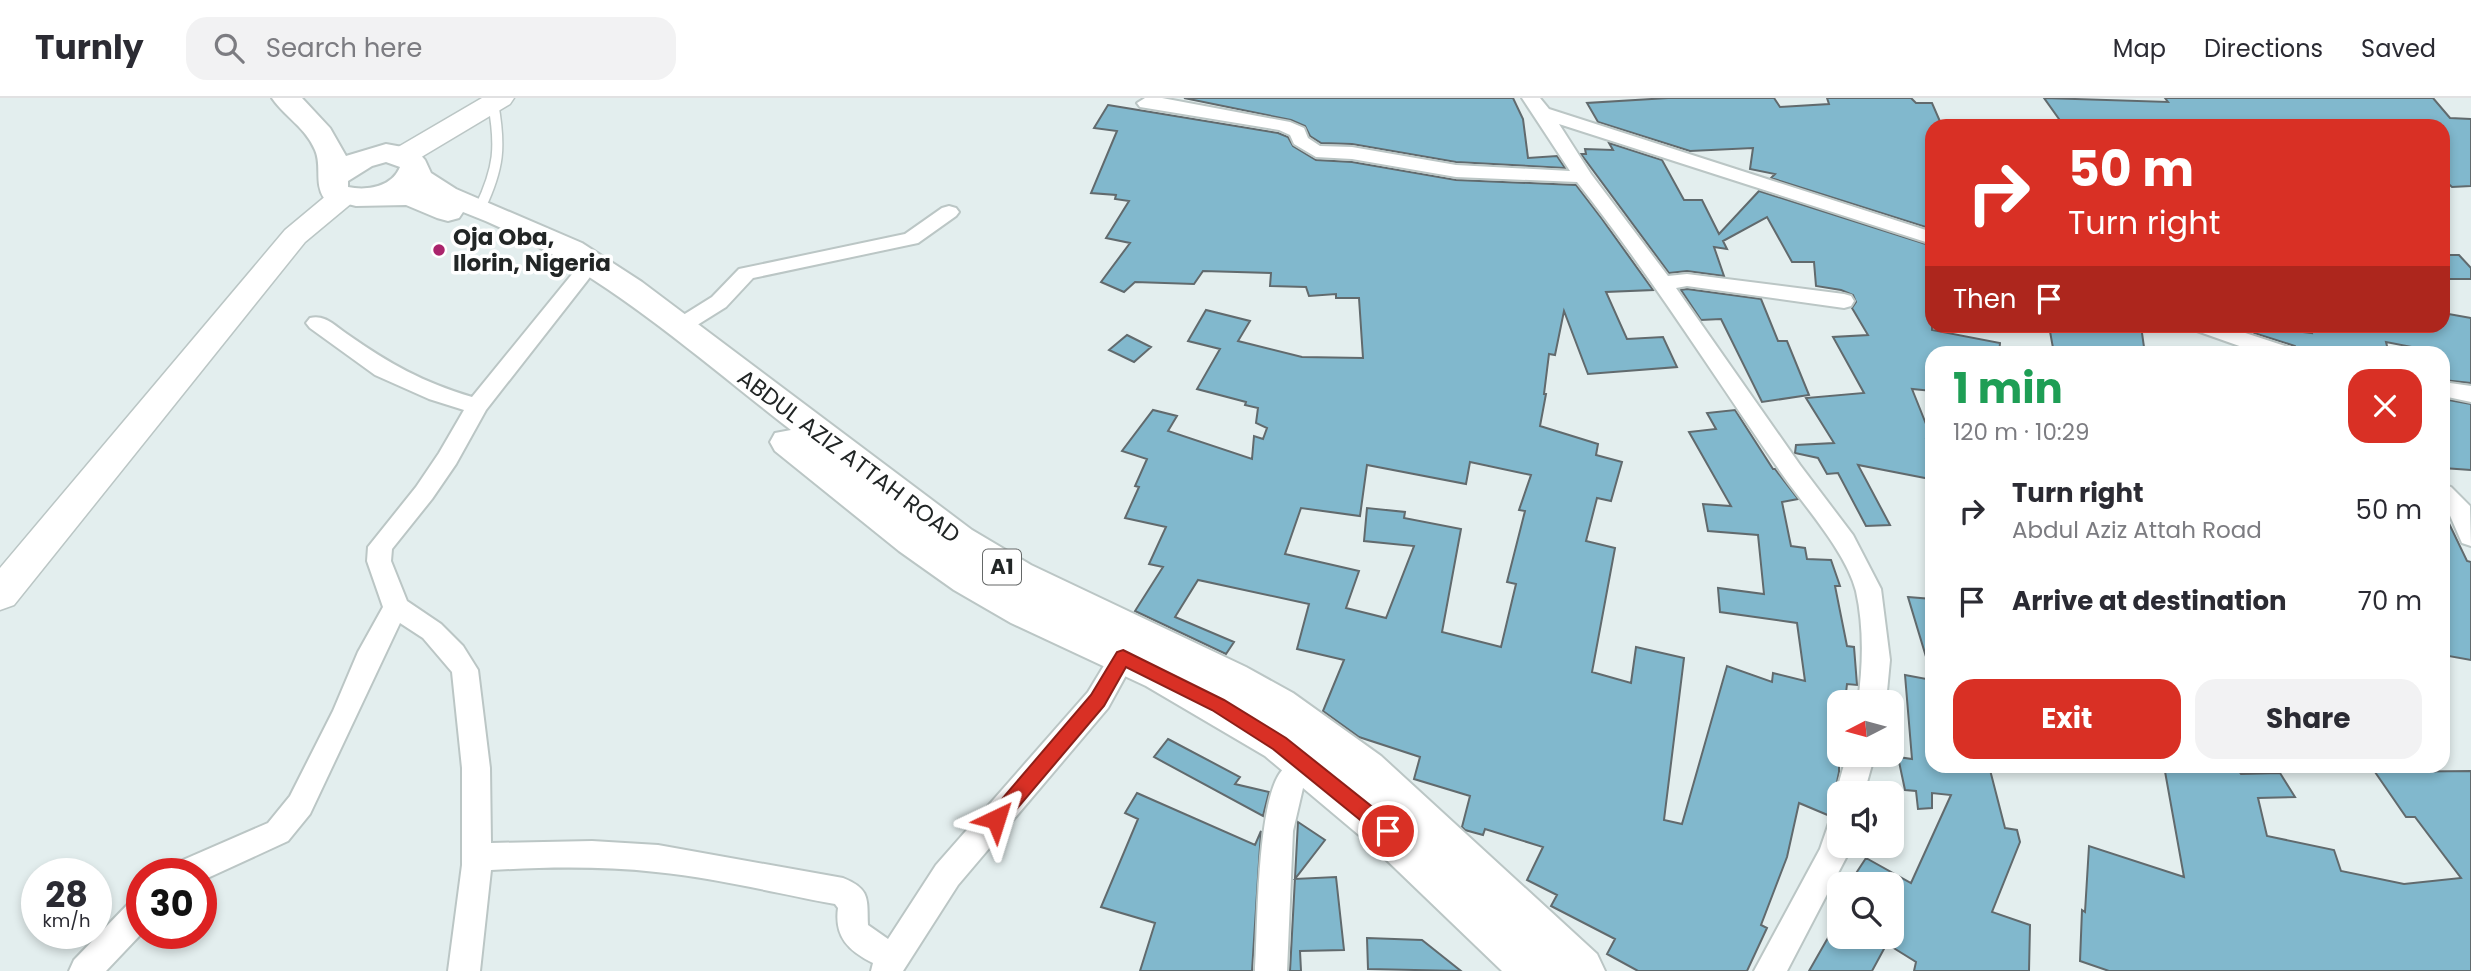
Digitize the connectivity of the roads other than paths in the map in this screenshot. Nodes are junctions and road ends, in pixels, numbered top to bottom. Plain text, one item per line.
1 (286, 98) edge
2 (313, 98) edge
3 (497, 100) edge
4 (1146, 103) dead end
5 (1537, 105) edge
6 (400, 160) junction
7 (1583, 177) junction
8 (347, 191) junction
9 (480, 208) junction
10 (949, 212) dead end
11 (1925, 236) edge
12 (580, 277) junction
13 (1662, 283) junction
14 (1844, 301) dead end
15 (317, 324) dead end
16 (679, 327) junction
17 (2224, 333) edge
18 (2263, 346) edge
19 (2450, 390) edge
20 (2471, 394) edge
21 (477, 406) junction
22 (2450, 500) edge
23 (2471, 537) edge
24 (0, 595) edge
25 (396, 607) junction
26 (1093, 629) junction
27 (1123, 657) junction
28 (1873, 690) edge
29 (1305, 766) junction
30 (475, 857) junction
31 (1831, 858) edge
32 (217, 859) edge
33 (126, 928) edge
34 (890, 964) edge
35 (85, 971) edge
36 (464, 971) edge
37 (1271, 971) edge
38 (1538, 971) edge
39 (1580, 971) edge
40 (1770, 971) edge

1 - 8 highway
2 - 6 highway, A1
3 - 6 main road
3 - 9 lane
4 - 7 street
5 - 7 street
5 - 11 street
6 - 8 highway
6 - 8 highway
6 - 9 highway, ABDUL AZIZ ATTAH ROAD / A1
7 - 13 street
8 - 12 highway, ABDUL AZIZ ATTAH ROAD / A1
8 - 24 main road
9 - 16 highway, ABDUL AZIZ ATTAH ROAD / A1
10 - 16 street
12 - 21 street
12 - 26 highway, ABDUL AZIZ ATTAH ROAD / A1
13 - 14 street
13 - 28 street
15 - 21 street
16 - 26 highway, ABDUL AZIZ ATTAH ROAD / A1
17 - 18 street
19 - 20 street
21 - 25 street
22 - 23 street
25 - 30 street
25 - 32 street
26 - 27 highway, ABDUL AZIZ ATTAH ROAD / A1
26 - 39 highway, ABDUL AZIZ ATTAH ROAD / A1
27 - 29 highway, ABDUL AZIZ ATTAH ROAD / A1
27 - 34 street
29 - 37 street
29 - 38 highway, ABDUL AZIZ ATTAH ROAD / A1
30 - 34 street
30 - 36 street
31 - 40 street
33 - 35 street

